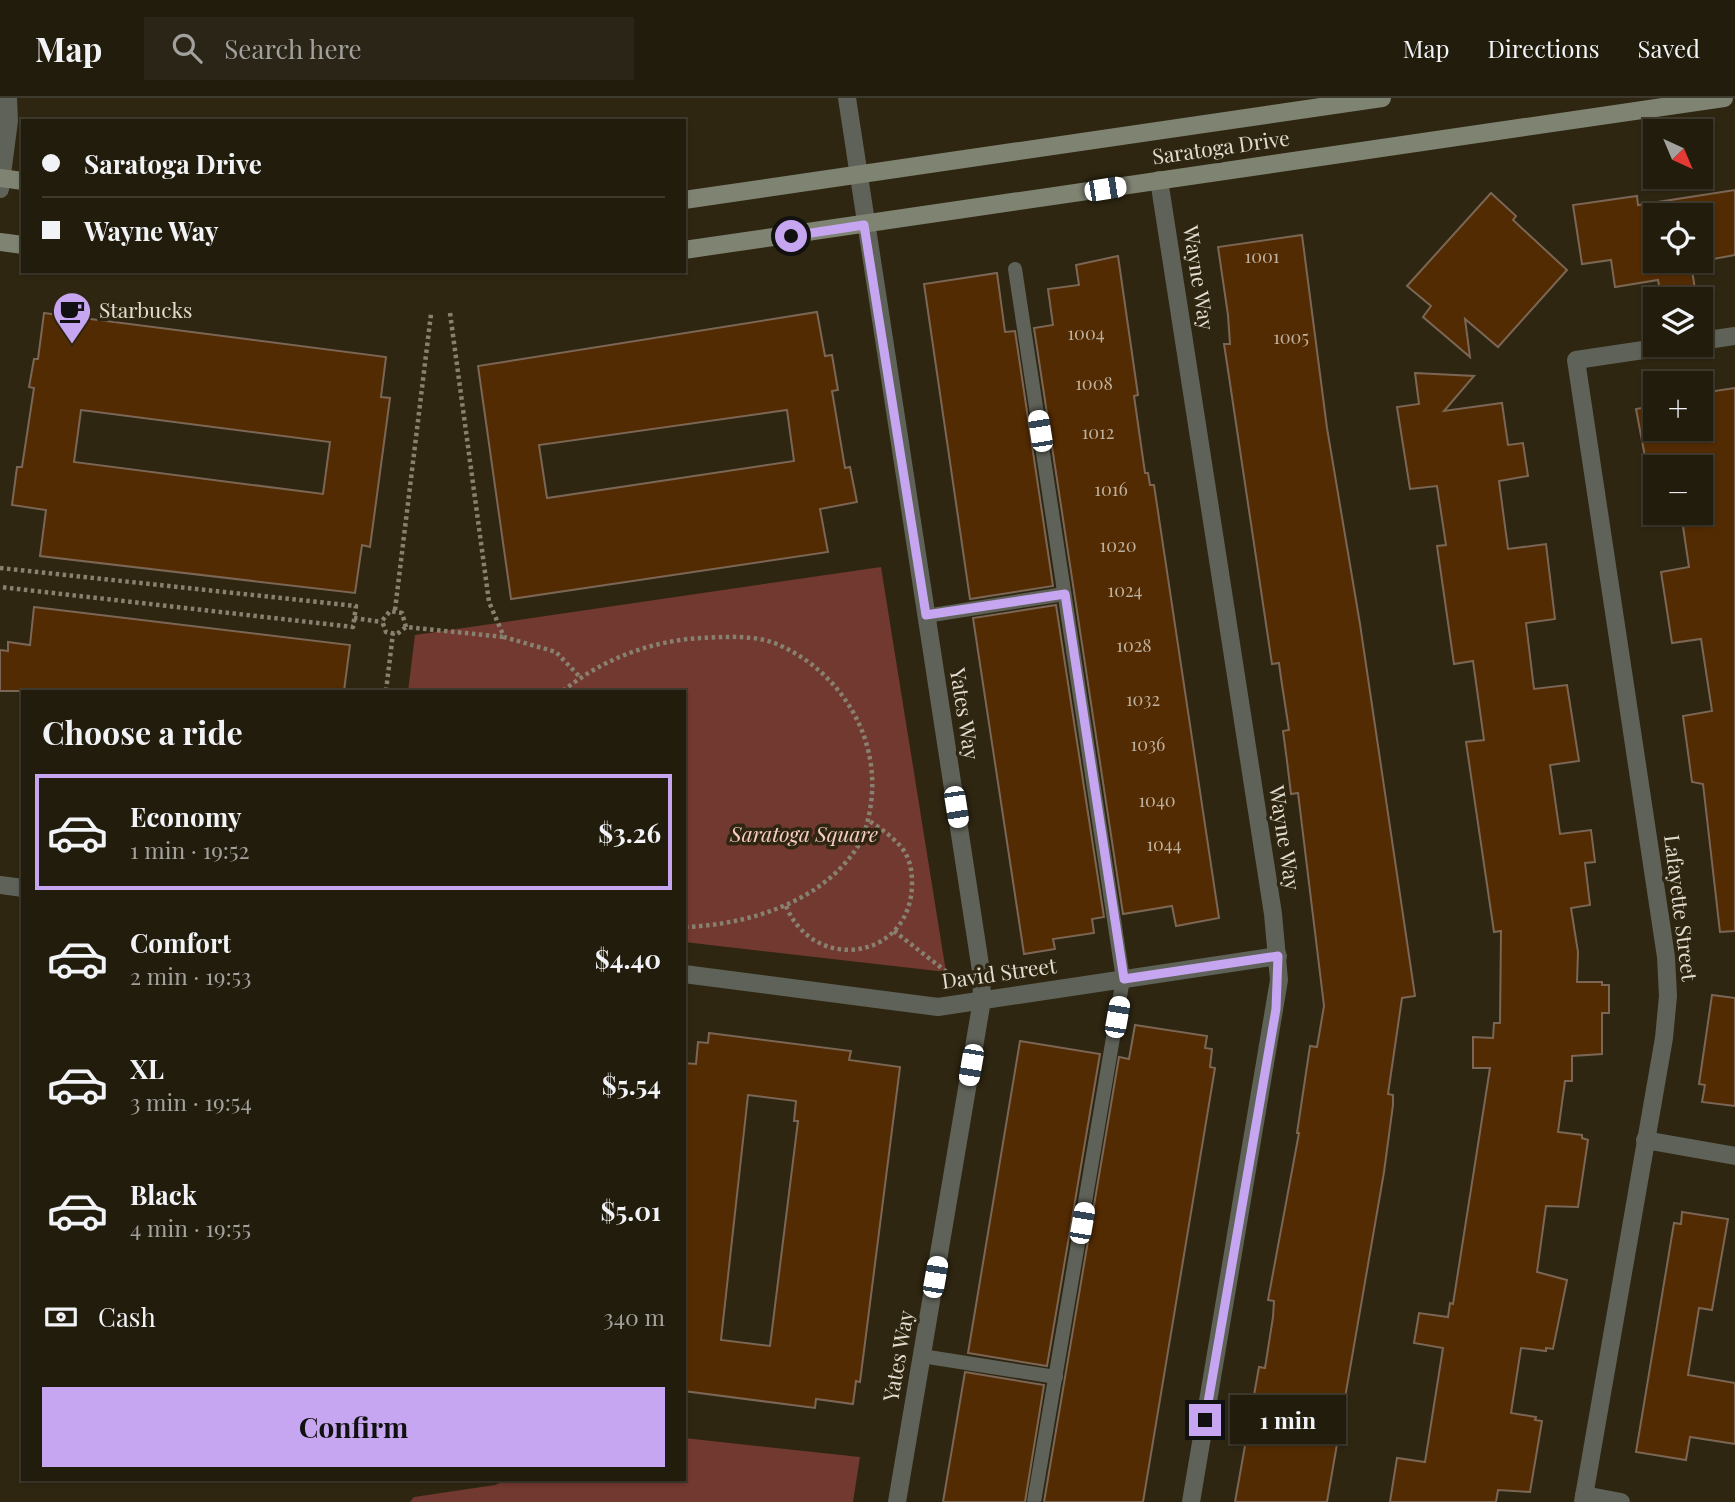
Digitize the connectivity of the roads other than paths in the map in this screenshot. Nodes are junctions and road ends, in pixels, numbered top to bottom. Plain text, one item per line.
1 (8, 98) edge
2 (847, 98) edge
3 (1382, 98) edge
4 (1724, 98) edge
5 (857, 175) junction
6 (1159, 180) junction
7 (21, 181) edge
8 (1, 182) edge
9 (686, 200) edge
10 (864, 225) junction
11 (0, 242) edge
12 (21, 245) edge
13 (686, 250) edge
14 (1015, 269) dead end
15 (1735, 336) edge
16 (1713, 339) edge
17 (1643, 350) edge
18 (1065, 594) junction
19 (926, 615) junction
20 (0, 885) edge
21 (21, 888) edge
22 (1278, 956) junction
23 (686, 974) edge
24 (1124, 979) junction
25 (982, 1000) junction
26 (1645, 1140) junction
27 (1735, 1156) edge
28 (922, 1356) junction
29 (1056, 1377) junction
30 (1584, 1499) edge
31 (897, 1502) edge
32 (1034, 1502) edge
33 (1191, 1502) edge
34 (1620, 1502) edge

1 - 8 street
2 - 5 street, Yates Way
3 - 5 main road, Saratoga Drive
4 - 6 main road, Saratoga Drive
5 - 9 main road, Saratoga Drive
5 - 10 street, Yates Way
6 - 10 main road, Saratoga Drive
6 - 22 street, Wayne Way
7 - 8 main road
10 - 13 main road, Saratoga Drive
10 - 19 street, Yates Way
11 - 12 main road
14 - 18 lane
15 - 16 street
17 - 26 street, Lafayette Street
18 - 19 lane
18 - 24 lane
19 - 25 street, Yates Way
20 - 21 street
22 - 24 street, David Street
22 - 33 street, Wayne Way
23 - 25 street, David Street
24 - 25 street, David Street
24 - 29 lane
25 - 28 street, Yates Way
26 - 27 street
26 - 30 street, Lafayette Street
28 - 29 lane
28 - 31 street, Yates Way
29 - 32 lane
30 - 34 street

